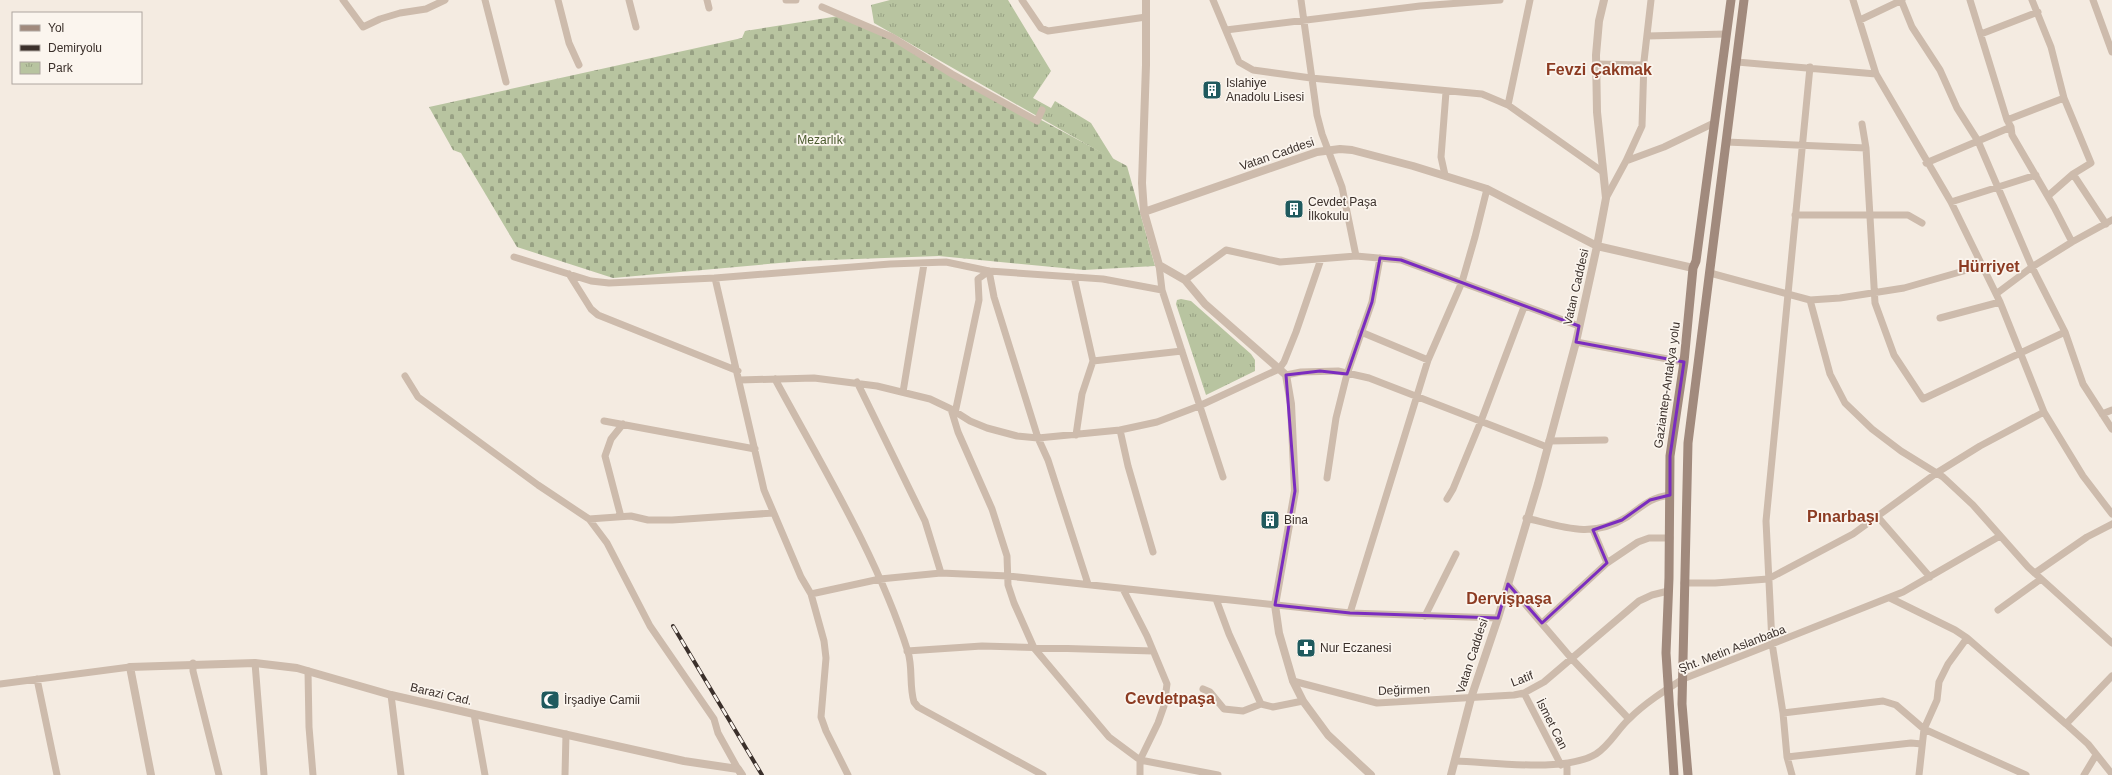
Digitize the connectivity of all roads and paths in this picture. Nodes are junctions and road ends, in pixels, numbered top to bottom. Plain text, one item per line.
1 (343, 0) edge
2 (445, 0) edge
3 (485, 0) edge
4 (558, 0) edge
5 (630, 0) edge
6 (707, 0) edge
7 (786, 0) edge
8 (796, 0) edge
9 (1022, 0) edge
10 (1146, 0) edge
11 (1213, 0) edge
12 (1301, 0) edge
13 (1500, 0) edge
14 (1530, 0) edge
15 (1604, 0) edge
16 (1651, 0) edge
17 (1730, 0) edge
18 (1744, 0) edge
19 (1853, 0) edge
20 (1901, 0) edge
21 (1970, 0) edge
22 (2032, 0) edge
23 (2093, 0) edge
24 (822, 7) dead end
25 (709, 8) dead end
26 (2038, 12) junction
27 (1146, 17) junction
28 (1305, 19) junction
29 (1860, 20) junction
30 (636, 27) dead end
31 (1226, 30) junction
32 (1726, 34) junction
33 (1981, 34) junction
34 (1647, 36) junction
35 (2112, 52) edge
36 (1737, 62) junction
37 (1596, 64) junction
38 (1644, 65) junction
39 (579, 66) dead end
40 (1810, 67) junction
41 (1876, 74) junction
42 (1311, 78) junction
43 (506, 82) dead end
44 (1446, 92) junction
45 (2064, 98) junction
46 (1508, 105) junction
47 (1042, 110) dead end
48 (2007, 120) junction
49 (1714, 123) junction
50 (1862, 124) dead end
51 (2011, 127) junction
52 (1978, 141) junction
53 (1726, 142) junction
54 (1802, 144) junction
55 (1866, 148) junction
56 (1329, 150) junction
57 (1626, 161) junction
58 (1926, 163) junction
59 (1603, 172) junction
60 (2073, 174) junction
61 (1445, 175) junction
62 (2036, 175) junction
63 (1997, 186) junction
64 (1487, 189) junction
65 (2048, 196) junction
66 (1606, 198) junction
67 (1951, 202) junction
68 (1144, 212) junction
69 (1795, 215) junction
70 (1871, 215) junction
71 (2109, 222) edge
72 (1922, 223) dead end
73 (2072, 242) junction
74 (1597, 246) junction
75 (1356, 256) junction
76 (514, 257) dead end
77 (1380, 258) junction
78 (1321, 259) junction
79 (924, 264) junction
80 (1159, 265) junction
81 (1981, 266) junction
82 (2032, 267) junction
83 (1693, 268) junction
84 (989, 271) junction
85 (1710, 273) junction
86 (569, 274) junction
87 (1074, 277) junction
88 (715, 278) junction
89 (1185, 280) junction
90 (1462, 282) junction
91 (1162, 290) junction
92 (1874, 293) junction
93 (1996, 294) junction
94 (1788, 295) junction
95 (1810, 300) junction
96 (2000, 302) junction
97 (1524, 307) junction
98 (1940, 318) dead end
99 (1579, 326) junction
100 (1361, 332) junction
101 (2065, 332) junction
102 (1576, 342) junction
103 (1182, 351) junction
104 (2019, 352) junction
105 (1428, 360) junction
106 (1093, 361) junction
107 (1684, 362) junction
108 (1278, 370) junction
109 (738, 371) junction
110 (1347, 374) junction
111 (1286, 375) junction
112 (405, 376) dead end
113 (740, 380) junction
114 (775, 380) junction
115 (857, 382) junction
116 (903, 392) junction
117 (1416, 398) junction
118 (1199, 406) junction
119 (2112, 410) edge
120 (953, 411) junction
121 (2044, 412) junction
122 (2102, 414) junction
123 (604, 421) dead end
124 (1481, 421) junction
125 (623, 424) junction
126 (2112, 429) edge
127 (1120, 430) junction
128 (1076, 435) junction
129 (1038, 438) junction
130 (1605, 440) dead end
131 (1548, 444) junction
132 (755, 449) junction
133 (1938, 472) junction
134 (1223, 477) dead end
135 (1327, 478) dead end
136 (1670, 495) junction
137 (1447, 499) dead end
138 (773, 513) junction
139 (2112, 514) edge
140 (621, 516) junction
141 (1877, 516) junction
142 (1526, 518) junction
143 (589, 519) junction
144 (2112, 524) edge
145 (1593, 530) junction
146 (2000, 536) junction
147 (1670, 538) junction
148 (1153, 552) dead end
149 (1456, 554) dead end
150 (1607, 563) junction
151 (941, 573) junction
152 (2035, 573) junction
153 (1008, 576) junction
154 (1768, 578) junction
155 (1930, 578) junction
156 (880, 579) junction
157 (2041, 579) junction
158 (1684, 583) junction
159 (1088, 584) junction
160 (1508, 584) junction
161 (1123, 589) junction
162 (1668, 591) junction
163 (811, 594) junction
164 (1890, 598) junction
165 (1216, 599) junction
166 (1275, 605) junction
167 (1998, 610) dead end
168 (1350, 613) junction
169 (1425, 616) junction
170 (1498, 618) junction
171 (1542, 623) junction
172 (1967, 638) junction
173 (1772, 642) junction
174 (2112, 643) edge
175 (1034, 648) junction
176 (907, 651) junction
177 (1153, 651) junction
178 (1572, 659) junction
179 (255, 662) junction
180 (193, 664) junction
181 (130, 667) junction
182 (308, 671) junction
183 (2112, 676) edge
184 (37, 679) junction
185 (1683, 679) junction
186 (1293, 681) junction
187 (0, 684) edge
188 (1668, 688) junction
189 (1203, 689) dead end
190 (1524, 693) junction
191 (392, 695) junction
192 (1470, 698) junction
193 (1303, 702) junction
194 (1261, 704) junction
195 (1783, 713) junction
196 (474, 714) junction
197 (1629, 719) junction
198 (2066, 724) junction
199 (1924, 729) junction
200 (566, 734) junction
201 (1922, 744) junction
202 (2096, 755) junction
203 (1787, 757) junction
204 (1140, 760) junction
205 (1455, 761) junction
206 (1564, 765) junction
207 (740, 772) edge
208 (2112, 774) edge
209 (57, 775) edge
210 (151, 775) edge
211 (219, 775) edge
212 (264, 775) edge
213 (313, 775) edge
214 (401, 775) edge
215 (485, 775) edge
216 (565, 775) edge
217 (848, 775) edge
218 (1044, 775) edge
219 (1140, 775) edge
220 (1218, 775) edge
221 (1372, 775) edge
222 (1451, 775) edge
223 (1567, 775) edge
224 (1674, 775) edge
225 (1688, 775) edge
226 (1792, 775) edge
227 (1919, 775) edge
228 (2026, 775) edge
229 (2084, 775) edge

1 - 2 street
3 - 43 street
4 - 39 street
5 - 30 street
6 - 25 street
7 - 8 street
9 - 27 street
10 - 27 street
11 - 31 street
12 - 28 street
13 - 28 street
14 - 46 street
15 - 37 street
16 - 34 street
17 - 32 main road, Gaziantep-Antakya yolu
18 - 36 main road
19 - 29 street
20 - 29 street
20 - 52 street
21 - 33 street
22 - 26 street
23 - 35 street
24 - 47 street
26 - 33 street
26 - 45 street
27 - 68 street
28 - 31 street
28 - 42 street
29 - 41 street
31 - 42 street
32 - 34 street
32 - 49 main road, Gaziantep-Antakya yolu
33 - 48 street
34 - 38 street
36 - 40 street
36 - 53 main road
37 - 38 street
37 - 59 street
38 - 57 street
40 - 41 street
40 - 54 street
41 - 58 street
42 - 44 street
42 - 56 street
44 - 46 street
44 - 61 street
45 - 48 street
45 - 60 street
46 - 59 street
48 - 51 street
49 - 57 street
49 - 83 main road, Gaziantep-Antakya yolu
50 - 55 street
51 - 52 street
51 - 62 street
52 - 58 street
52 - 63 street
53 - 54 street
53 - 85 main road
54 - 55 street
54 - 69 street
55 - 70 street
56 - 61 street, Vatan Caddesi
56 - 68 street, Vatan Caddesi
56 - 75 street
57 - 66 street
58 - 67 street
59 - 66 street
60 - 65 street
60 - 71 street
61 - 64 street, Vatan Caddesi
62 - 63 street
62 - 65 street
63 - 67 street
63 - 82 street
64 - 74 street, Vatan Caddesi
64 - 90 street
65 - 73 street
66 - 74 street
67 - 81 street
68 - 80 street
69 - 70 street
69 - 94 street
70 - 72 street
70 - 92 street
71 - 73 street
73 - 82 street
74 - 83 street
74 - 99 street, Vatan Caddesi
75 - 77 street
75 - 78 street
76 - 86 street
77 - 90 street
77 - 100 street
78 - 89 street
78 - 108 street
79 - 84 street
79 - 88 street
79 - 116 street
80 - 89 street
80 - 91 street
81 - 92 street
81 - 93 street
82 - 93 street
82 - 101 street
83 - 107 main road, Gaziantep-Antakya yolu
84 - 87 street
84 - 120 street
84 - 129 street
85 - 94 street
85 - 158 main road
86 - 88 street
86 - 109 street
87 - 91 street
87 - 106 street
88 - 109 street
89 - 108 street
90 - 97 street
90 - 105 street
91 - 103 street
92 - 95 street
92 - 104 street
93 - 96 street
94 - 95 street
94 - 154 street
95 - 133 street
96 - 98 street
96 - 104 street
97 - 99 street
97 - 124 street
99 - 102 street, Vatan Caddesi
100 - 105 street
100 - 110 street
101 - 104 street
101 - 122 street
102 - 107 street
102 - 131 street, Vatan Caddesi
103 - 106 street
103 - 118 street
104 - 121 street
105 - 117 street
106 - 128 street
107 - 136 main road, Gaziantep-Antakya yolu
108 - 111 street
108 - 118 street
109 - 113 street
110 - 111 street
110 - 117 street
110 - 135 street
111 - 166 street
112 - 143 street
113 - 114 street
113 - 132 street
114 - 115 street
114 - 156 street
115 - 116 street
115 - 151 street
116 - 120 street
117 - 124 street
117 - 168 street
118 - 127 street
118 - 134 street
119 - 122 street
120 - 129 street
120 - 153 street
121 - 133 street
121 - 139 street
122 - 126 street
123 - 125 street
124 - 131 street
124 - 137 street
125 - 132 street
125 - 140 street
127 - 128 street
127 - 148 street
128 - 129 street
129 - 159 street
130 - 131 street
131 - 142 street, Vatan Caddesi
132 - 138 street
133 - 141 street
133 - 146 street
136 - 145 street
136 - 147 main road, Gaziantep-Antakya yolu
138 - 140 street
138 - 163 street
140 - 143 street
141 - 154 street
141 - 155 street
142 - 145 street
142 - 160 street, Vatan Caddesi
143 - 207 street
144 - 152 street
145 - 150 street
146 - 152 street
146 - 155 street, Şht. Metin Aslanbaba
147 - 150 street
147 - 162 main road, Gaziantep-Antakya yolu
149 - 169 street
150 - 171 street
151 - 153 street
151 - 156 street
152 - 157 street
153 - 159 street
153 - 175 street
154 - 158 street
154 - 173 street
155 - 164 street, Şht. Metin Aslanbaba
156 - 163 street
156 - 176 street
157 - 167 street
157 - 174 street
158 - 185 main road
159 - 161 street
160 - 170 street, Vatan Caddesi
160 - 171 street
161 - 165 street
161 - 177 street
162 - 178 street, Latif
162 - 188 main road, Gaziantep-Antakya yolu
163 - 217 street
164 - 172 street
164 - 173 street, Şht. Metin Aslanbaba
165 - 166 street
165 - 194 street
166 - 168 street
166 - 186 street
168 - 169 street
169 - 170 street
170 - 192 street, Vatan Caddesi
171 - 178 street
172 - 198 street
172 - 199 street
173 - 185 street, Şht. Metin Aslanbaba
173 - 195 street
175 - 176 street
175 - 177 street
175 - 204 street
176 - 218 street
177 - 204 street
178 - 190 street, Latif
178 - 197 street
179 - 180 street, Barazi Cad.
179 - 182 street, Barazi Cad.
179 - 212 street
180 - 181 street, Barazi Cad.
180 - 211 street
181 - 184 street
181 - 210 street
182 - 191 street, Barazi Cad.
182 - 213 street
183 - 198 street
184 - 187 street
184 - 209 street
185 - 188 street, Şht. Metin Aslanbaba
185 - 225 main road
186 - 192 street, Değirmen
186 - 193 street
188 - 197 street, Şht. Metin Aslanbaba
188 - 224 main road, Gaziantep-Antakya yolu
189 - 194 street
190 - 192 street, Latif
190 - 206 street, İsmet Can
191 - 196 street, Barazi Cad.
191 - 214 street
192 - 205 street, Vatan Caddesi
193 - 194 street
193 - 221 street
195 - 199 street
195 - 203 street
196 - 200 street, Barazi Cad.
196 - 215 street
197 - 206 street, Şht. Metin Aslanbaba
198 - 202 street
199 - 201 street
199 - 228 street
200 - 207 street, Barazi Cad.
200 - 216 street
201 - 203 street
201 - 227 street
202 - 208 street
202 - 229 street
203 - 226 street
204 - 219 street
204 - 220 street
205 - 206 street, Şht. Metin Aslanbaba
205 - 222 street, Vatan Caddesi
206 - 223 street

